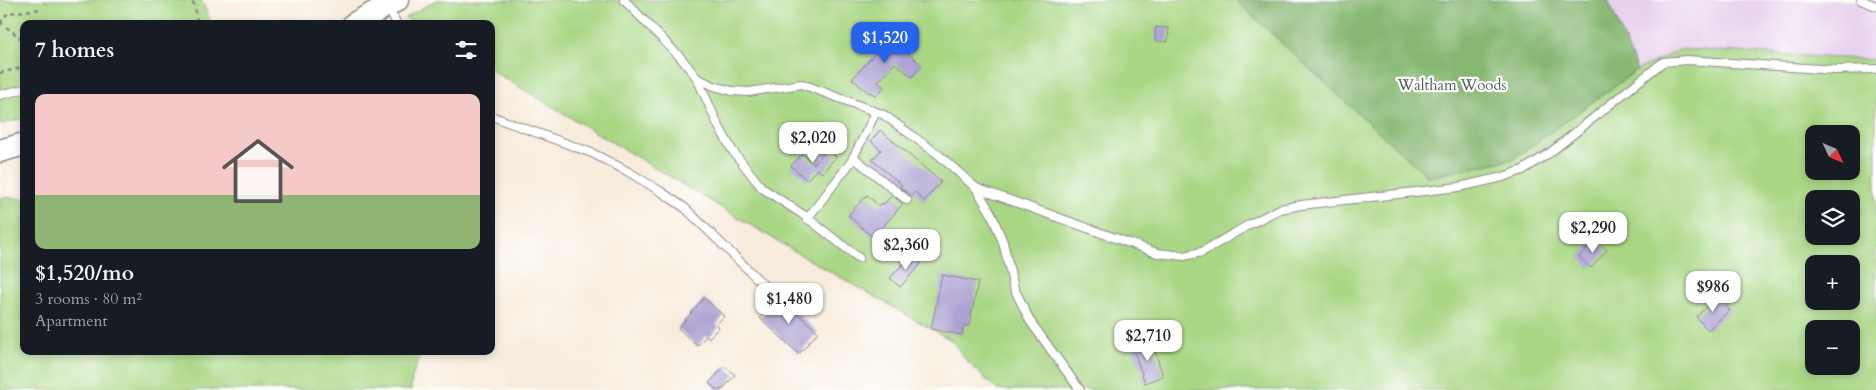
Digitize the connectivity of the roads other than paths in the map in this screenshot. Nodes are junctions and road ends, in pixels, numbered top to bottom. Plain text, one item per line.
1 (624, 0) edge
2 (1861, 0) edge
3 (1876, 6) edge
4 (389, 7) edge
5 (362, 20) edge
6 (1876, 69) edge
7 (697, 78) junction
8 (20, 90) edge
9 (0, 96) edge
10 (876, 112) junction
11 (495, 117) edge
12 (20, 145) edge
13 (0, 151) edge
14 (853, 157) junction
15 (976, 188) junction
16 (906, 200) dead end
17 (807, 218) junction
18 (859, 258) dead end
19 (774, 294) dead end
20 (1080, 390) edge

1 - 7 lane
2 - 3 lane
4 - 5 main road
6 - 15 lane
7 - 10 lane
7 - 17 lane
8 - 9 lane
10 - 14 lane
10 - 15 lane
11 - 19 lane
12 - 13 main road
14 - 16 lane
14 - 17 lane
15 - 20 lane
17 - 18 lane

